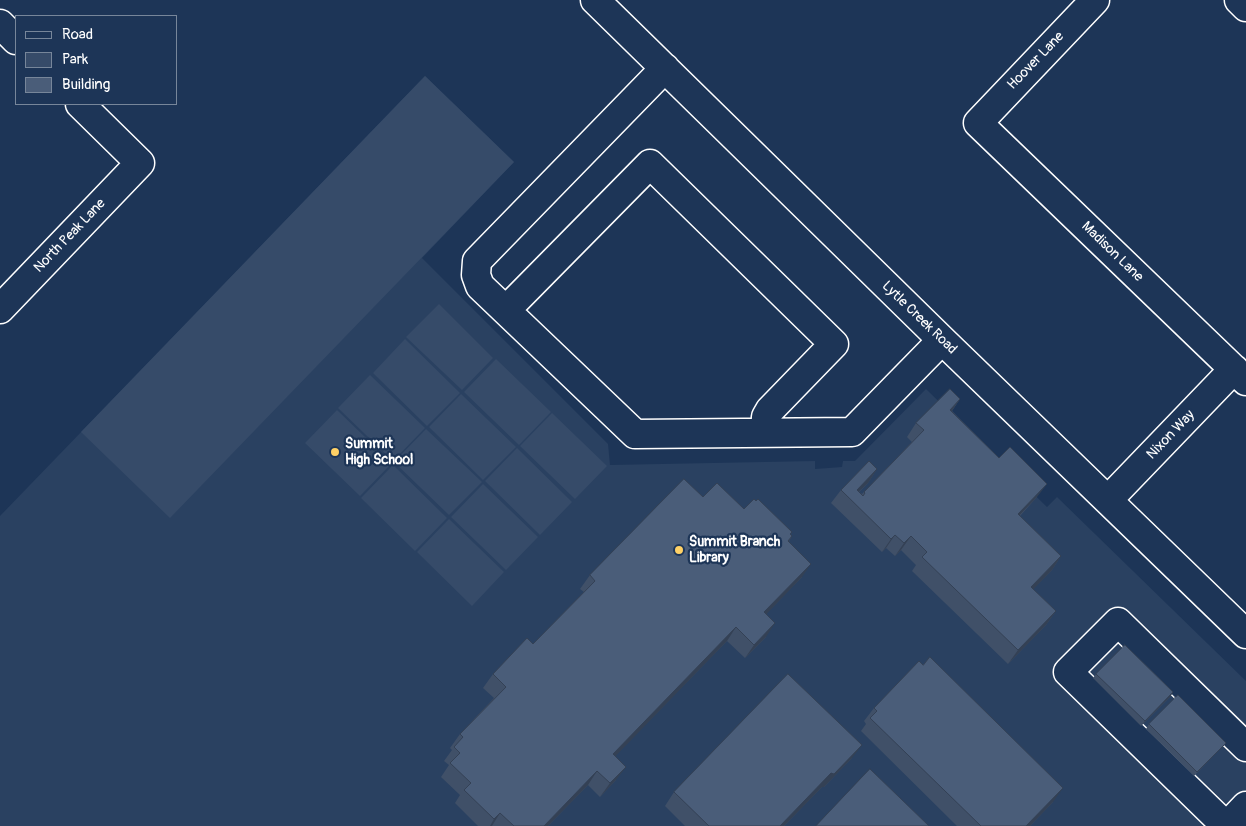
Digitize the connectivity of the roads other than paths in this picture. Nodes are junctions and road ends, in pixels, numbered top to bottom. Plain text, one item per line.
1 (595, 0) edge
2 (1095, 0) edge
3 (1239, 0) edge
4 (1246, 7) edge
5 (0, 24) edge
6 (15, 39) edge
7 (665, 68) junction
8 (81, 105) edge
9 (978, 123) joint
10 (0, 308) edge
11 (506, 310) junction
12 (942, 340) junction
13 (1240, 375) edge
14 (765, 433) junction
15 (1108, 500) junction
16 (1246, 634) edge
17 (1246, 746) edge
18 (1246, 806) edge
19 (1227, 826) edge

1 - 7 street, Lytle Creek Road
2 - 9 street, Hoover Lane
3 - 4 street
5 - 6 street
7 - 11 street
7 - 12 street, Lytle Creek Road
8 - 10 street, North Peak Lane
9 - 13 street, Madison Lane
11 - 14 street
11 - 14 street
12 - 14 street
12 - 15 street, Lytle Creek Road
13 - 15 street, Nixon Way
15 - 16 street, Lytle Creek Road
17 - 19 street
18 - 19 street

